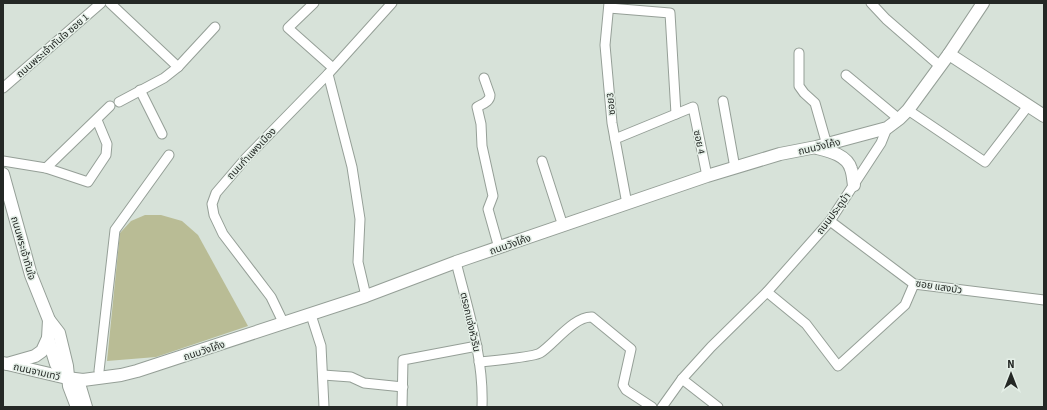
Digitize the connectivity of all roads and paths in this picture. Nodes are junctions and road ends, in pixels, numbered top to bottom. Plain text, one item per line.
1 (101, 3) edge
2 (110, 3) edge
3 (314, 3) edge
4 (392, 3) edge
5 (871, 3) edge
6 (983, 3) edge
7 (609, 6) edge
8 (215, 27) dead end
9 (799, 53) dead end
10 (949, 54) junction
11 (940, 66) junction
12 (178, 67) junction
13 (330, 71) junction
14 (846, 75) dead end
15 (484, 78) dead end
16 (3, 88) edge
17 (140, 90) junction
18 (723, 101) dead end
19 (119, 102) dead end
20 (110, 106) dead end
21 (1028, 106) junction
22 (676, 114) junction
23 (903, 115) junction
24 (1044, 116) edge
25 (97, 120) junction
26 (887, 128) junction
27 (162, 134) dead end
28 (615, 139) junction
29 (821, 146) junction
30 (169, 155) dead end
31 (3, 161) edge
32 (542, 161) dead end
33 (46, 168) junction
34 (735, 168) junction
35 (3, 174) edge
36 (708, 176) junction
37 (854, 185) junction
38 (627, 204) junction
39 (830, 221) junction
40 (563, 226) junction
41 (499, 248) junction
42 (456, 262) junction
43 (914, 284) junction
44 (767, 292) junction
45 (366, 296) junction
46 (1044, 300) edge
47 (311, 315) junction
48 (49, 320) junction
49 (284, 324) junction
50 (48, 338) junction
51 (477, 346) junction
52 (479, 362) junction
53 (4, 364) edge
54 (99, 371) junction
55 (137, 371) junction
56 (323, 375) junction
57 (67, 378) junction
58 (682, 379) junction
59 (403, 387) junction
60 (77, 407) edge
61 (86, 407) edge
62 (324, 407) edge
63 (402, 407) edge
64 (482, 407) edge
65 (652, 407) edge
66 (662, 407) edge
67 (718, 407) edge

1 - 16 street, ถนนพระเจ้าทันใจ ซอย 1
2 - 12 street
3 - 13 street
4 - 13 street, ถนนกำแพงเมือง
5 - 11 street
6 - 10 main road, ถนนประตูม้า
7 - 22 street
7 - 28 street, ซอย3
8 - 12 street
9 - 29 street
10 - 11 main road, ถนนประตูม้า
10 - 21 main road
11 - 23 main road, ถนนประตูม้า
12 - 17 street
13 - 45 street
13 - 49 street, ถนนกำแพงเมือง
14 - 23 street
15 - 41 street
17 - 19 street
17 - 27 street
18 - 34 street
20 - 25 street
21 - 23 street
21 - 24 main road
22 - 28 street
22 - 36 street, ซอย 4
23 - 26 main road, ถนนประตูม้า
25 - 33 street
25 - 33 street
26 - 29 main road, ถนนวังโค้ง
26 - 37 street, ถนนประตูม้า
28 - 38 street, ซอย3
29 - 34 main road, ถนนวังโค้ง
29 - 37 main road
30 - 54 street
31 - 33 street
32 - 40 street
34 - 36 main road, ถนนวังโค้ง
35 - 48 main road, ถนนพระเจ้าทันใจ
36 - 38 main road, ถนนวังโค้ง
37 - 39 street, ถนนประตูม้า
38 - 40 main road, ถนนวังโค้ง
39 - 43 street, ซอย แสงบัว
39 - 44 street, ถนนประตูม้า
40 - 41 main road, ถนนวังโค้ง
41 - 42 main road, ถนนวังโค้ง
42 - 45 main road, ถนนวังโค้ง
42 - 51 street, ตรอกแจ่งหัวริน
43 - 44 street
43 - 46 street, ซอย แสงบัว
44 - 58 street, ถนนประตูม้า
45 - 47 main road, ถนนวังโค้ง
47 - 49 main road, ถนนวังโค้ง
47 - 56 street
48 - 50 main road, ถนนพระเจ้าทันใจ
48 - 57 main road, ถนนพระเจ้าทันใจ
49 - 55 main road, ถนนวังโค้ง
50 - 53 main road, ถนนจามเทวี
50 - 57 main road, ถนนพระเจ้าทันใจ
51 - 52 street, ตรอกแจ่งหัวริน
51 - 59 street
52 - 64 street, ตรอกแจ่งหัวริน
52 - 65 street
53 - 57 main road, ถนนจามเทวี
54 - 55 main road, ถนนวังโค้ง
54 - 57 main road, ถนนวังโค้ง
55 - 57 main road, ถนนวังโค้ง
56 - 59 street
56 - 62 street
57 - 60 main road
57 - 61 main road
58 - 66 street, ถนนประตูม้า
58 - 67 street
59 - 63 street

